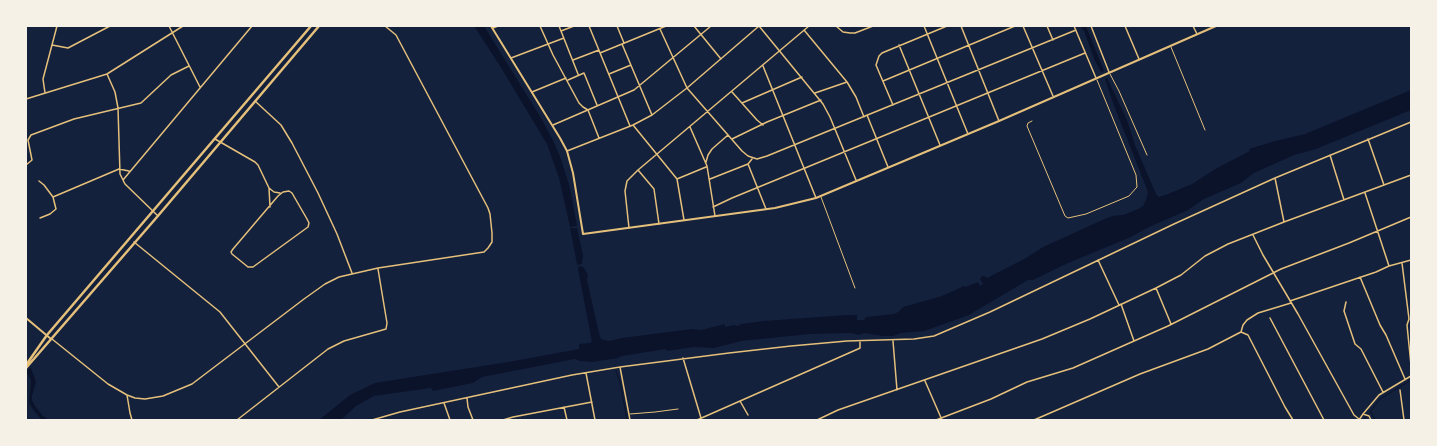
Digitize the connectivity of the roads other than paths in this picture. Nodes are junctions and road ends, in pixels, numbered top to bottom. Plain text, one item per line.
1 (57, 26) edge
2 (110, 26) edge
3 (169, 26) edge
4 (183, 26) edge
5 (252, 26) edge
6 (311, 26) edge
7 (319, 26) edge
8 (385, 26) edge
9 (498, 26) edge
10 (540, 26) edge
11 (559, 26) edge
12 (574, 26) edge
13 (589, 26) edge
14 (617, 26) edge
15 (666, 26) edge
16 (694, 26) edge
17 (711, 26) edge
18 (759, 26) edge
19 (809, 26) edge
20 (836, 26) edge
21 (862, 26) edge
22 (873, 26) edge
23 (924, 26) edge
24 (947, 26) edge
25 (961, 26) edge
26 (1016, 26) edge
27 (1023, 26) edge
28 (1047, 26) edge
29 (1074, 26) edge
30 (1091, 26) edge
31 (1125, 26) edge
32 (1193, 26) edge
33 (1216, 26) edge
34 (492, 27) edge
35 (663, 27) edge
36 (660, 29) junction
37 (804, 30) junction
38 (864, 30) junction
39 (1076, 30) junction
40 (172, 32) junction
41 (561, 32) junction
42 (702, 34) junction
43 (927, 34) junction
44 (1197, 34) junction
45 (564, 38) junction
46 (1053, 40) junction
47 (548, 44) junction
48 (623, 44) junction
49 (52, 45) junction
50 (899, 45) junction
51 (968, 46) junction
52 (1170, 46) junction
53 (1032, 48) junction
54 (599, 50) junction
55 (780, 51) junction
56 (600, 53) junction
57 (1085, 53) junction
58 (511, 58) junction
59 (673, 58) junction
60 (937, 58) junction
61 (721, 59) junction
62 (1139, 59) junction
63 (573, 60) junction
64 (281, 62) junction
65 (631, 65) junction
66 (189, 66) junction
67 (285, 66) junction
68 (762, 66) junction
69 (910, 70) junction
70 (978, 71) junction
71 (1041, 71) junction
72 (1109, 72) junction
73 (107, 74) junction
74 (578, 74) junction
75 (609, 74) junction
76 (802, 77) junction
77 (1096, 78) junction
78 (567, 79) junction
79 (883, 81) junction
80 (847, 82) junction
81 (947, 83) junction
82 (639, 86) junction
83 (200, 87) junction
84 (687, 88) junction
85 (772, 90) junction
86 (532, 92) junction
87 (732, 92) junction
88 (45, 93) junction
89 (815, 93) junction
90 (987, 93) junction
91 (919, 94) junction
92 (253, 95) junction
93 (1053, 96) junction
94 (618, 98) junction
95 (26, 99) edge
96 (256, 100) junction
97 (821, 100) junction
98 (742, 103) junction
99 (597, 105) junction
100 (893, 105) junction
101 (956, 106) junction
102 (118, 108) junction
103 (588, 110) junction
104 (708, 112) junction
105 (867, 115) junction
106 (652, 116) junction
107 (783, 116) junction
108 (864, 117) junction
109 (929, 118) junction
110 (999, 121) junction
111 (1032, 121) dead end
112 (1411, 122) edge
113 (553, 125) junction
114 (633, 125) junction
115 (763, 125) junction
116 (630, 126) junction
117 (690, 127) junction
118 (835, 128) junction
119 (1205, 130) dead end
120 (968, 134) junction
121 (728, 135) junction
122 (599, 138) junction
123 (215, 139) junction
124 (732, 139) junction
125 (876, 139) junction
126 (1368, 139) junction
127 (220, 142) junction
128 (795, 144) junction
129 (940, 145) junction
130 (567, 151) junction
131 (845, 152) junction
132 (658, 155) junction
133 (1147, 155) dead end
134 (1330, 155) junction
135 (752, 158) junction
136 (706, 162) junction
137 (748, 164) junction
138 (26, 165) edge
139 (707, 166) junction
140 (888, 168) junction
141 (119, 169) junction
142 (804, 169) junction
143 (638, 170) junction
144 (129, 171) junction
145 (1411, 175) edge
146 (1275, 178) junction
147 (677, 179) junction
148 (710, 179) junction
149 (122, 180) junction
150 (39, 181) dead end
151 (857, 181) junction
152 (1384, 186) junction
153 (269, 188) junction
154 (757, 188) junction
155 (281, 193) junction
156 (1364, 193) junction
157 (821, 196) junction
158 (54, 197) junction
159 (816, 198) junction
160 (1344, 200) junction
161 (270, 207) junction
162 (713, 207) junction
163 (767, 209) junction
164 (153, 212) junction
165 (158, 216) junction
166 (715, 216) junction
167 (1411, 217) edge
168 (40, 218) dead end
169 (684, 220) junction
170 (1284, 222) junction
171 (659, 224) junction
172 (629, 228) junction
173 (1377, 231) junction
174 (1254, 235) junction
175 (134, 242) junction
176 (1098, 260) junction
177 (1411, 260) edge
178 (1402, 262) junction
179 (1389, 266) junction
180 (378, 268) junction
181 (352, 273) junction
182 (1273, 273) junction
183 (1360, 277) junction
184 (855, 288) dead end
185 (1156, 288) junction
186 (1290, 302) junction
187 (1346, 302) dead end
188 (1120, 304) junction
189 (26, 318) edge
190 (1270, 318) dead end
191 (1172, 324) junction
192 (1240, 332) junction
193 (47, 335) junction
194 (52, 339) junction
195 (893, 340) junction
196 (860, 341) junction
197 (1134, 341) junction
198 (246, 344) junction
199 (683, 358) junction
200 (1411, 365) edge
201 (26, 366) edge
202 (620, 367) junction
203 (586, 373) junction
204 (1411, 376) edge
205 (1405, 379) junction
206 (926, 381) junction
207 (279, 387) junction
208 (897, 390) junction
209 (1400, 390) dead end
210 (1383, 392) junction
211 (127, 395) junction
212 (467, 398) junction
213 (740, 401) junction
214 (444, 402) junction
215 (592, 402) junction
216 (564, 407) junction
217 (678, 409) dead end
218 (630, 414) junction
219 (748, 414) dead end
220 (1362, 414) junction
221 (701, 418) junction
222 (942, 419) edge
223 (132, 420) edge
224 (237, 420) edge
225 (372, 420) edge
226 (450, 420) edge
227 (472, 420) edge
228 (503, 420) edge
229 (567, 420) edge
230 (595, 420) edge
231 (630, 420) edge
232 (697, 420) edge
233 (817, 420) edge
234 (936, 420) edge
235 (1034, 420) edge
236 (1293, 420) edge
237 (1324, 420) edge
238 (1359, 420) edge
239 (1371, 420) edge
240 (1404, 420) edge

1 - 49 street
2 - 49 street
3 - 40 street
4 - 40 street
5 - 83 street
6 - 64 main road
7 - 67 main road
8 - 180 street
9 - 34 street
10 - 47 street
11 - 41 street
12 - 41 street
13 - 54 street
14 - 48 street
15 - 35 street
16 - 42 street
17 - 42 street
18 - 55 street
18 - 61 street
19 - 37 street
20 - 38 street
21 - 38 street
22 - 38 street
23 - 43 street
24 - 43 street
25 - 51 street
26 - 51 street
27 - 53 street
28 - 46 street
29 - 39 street
30 - 72 street
31 - 62 street
32 - 44 street
33 - 44 street
34 - 58 street
35 - 36 street
36 - 48 street
36 - 59 street
37 - 55 street
37 - 80 street
39 - 46 street
39 - 57 street
40 - 66 street
40 - 73 street
41 - 45 street
42 - 59 street
42 - 61 street
43 - 50 street
43 - 60 street
44 - 52 street
45 - 47 street
45 - 63 street
46 - 53 street
47 - 58 street
47 - 78 street
48 - 56 street
48 - 65 street
49 - 88 street
50 - 69 street
50 - 79 street
51 - 60 street
51 - 70 street
52 - 62 street
52 - 119 lane
53 - 70 street
53 - 71 street
54 - 56 street
54 - 63 street
55 - 68 street
55 - 76 street
56 - 75 street
57 - 71 street
57 - 77 street
58 - 86 street
59 - 82 street
59 - 84 street
60 - 69 street
60 - 81 street
61 - 84 street
62 - 72 street
63 - 74 street
64 - 67 main road
64 - 92 main road
65 - 75 street
65 - 82 street
66 - 83 street
66 - 102 street
67 - 96 main road
68 - 85 street
68 - 87 street
69 - 79 street
69 - 91 street
70 - 81 street
70 - 90 street
71 - 90 street
71 - 93 street
72 - 77 street
72 - 133 lane
73 - 88 street
73 - 102 street
74 - 78 street
74 - 99 street
75 - 94 street
76 - 85 street
76 - 89 street
77 - 93 street
77 - 111 lane
78 - 86 street
78 - 103 street
79 - 100 street
80 - 89 street
80 - 108 street
81 - 91 street
81 - 101 street
82 - 94 street
82 - 106 street
83 - 144 street
84 - 104 street
84 - 106 street
85 - 98 street
85 - 107 street
86 - 113 street
87 - 98 street
87 - 104 street
88 - 95 street
89 - 97 street
90 - 101 street
90 - 110 street
91 - 100 street
91 - 109 street
92 - 96 main road
92 - 123 main road
93 - 110 street
94 - 99 street
94 - 116 street
96 - 127 main road
96 - 181 street
97 - 107 street
97 - 118 street
98 - 115 street
99 - 103 street
100 - 105 street
101 - 109 street
101 - 120 street
102 - 138 street
102 - 141 street
103 - 113 street
103 - 122 street
104 - 117 street
104 - 121 street
105 - 108 street
105 - 125 street
106 - 114 street
107 - 115 street
107 - 128 street
108 - 118 street
109 - 125 street
109 - 129 street
110 - 120 street
112 - 126 street
113 - 130 street
114 - 116 street
114 - 132 street
115 - 124 street
116 - 122 street
117 - 132 street
117 - 136 street
118 - 128 street
118 - 131 street
120 - 129 street
121 - 124 street
121 - 136 street
122 - 130 street
123 - 127 street
123 - 164 main road
124 - 135 street
125 - 131 street
125 - 140 street
126 - 134 street
126 - 152 street
127 - 153 street
127 - 165 main road
128 - 135 street
128 - 142 street
129 - 140 street
130 - 172 street
131 - 142 street
131 - 151 street
132 - 143 street
132 - 147 street
134 - 146 street
134 - 160 street
135 - 137 street
136 - 139 street
137 - 148 street
137 - 154 street
139 - 147 street
139 - 148 street
140 - 151 street
141 - 144 street
141 - 149 street
141 - 158 street
142 - 154 street
142 - 159 street
143 - 171 street
143 - 172 street
144 - 149 street
145 - 152 street
146 - 170 street
146 - 176 street
147 - 169 street
148 - 162 street
149 - 164 street
150 - 158 street
151 - 157 street
152 - 156 street
153 - 155 street
153 - 161 street
154 - 162 street
154 - 163 street
155 - 161 street
155 - 161 street
156 - 160 street
156 - 173 street
157 - 159 street
157 - 184 lane
158 - 168 street
159 - 163 street
160 - 170 street
162 - 166 street
163 - 166 street
164 - 165 street
164 - 193 main road
165 - 175 main road
166 - 169 street
167 - 173 street
169 - 171 street
170 - 174 street
171 - 172 street
173 - 179 street
173 - 182 street
174 - 182 street
174 - 185 street
175 - 194 main road
175 - 198 street
176 - 188 street
176 - 195 street
177 - 178 street
178 - 179 street
178 - 200 street
179 - 183 street
180 - 181 street
180 - 207 street
181 - 198 street
182 - 186 street
182 - 191 street
183 - 186 street
183 - 205 street
185 - 188 street
185 - 191 street
186 - 192 street
186 - 238 street
187 - 210 street
188 - 197 street
188 - 206 street
189 - 193 street
190 - 237 street
191 - 197 street
192 - 235 street
192 - 236 street
193 - 194 street
193 - 201 main road
194 - 201 main road
194 - 211 street
195 - 196 street
195 - 208 street
196 - 199 street
196 - 213 street
197 - 222 street
198 - 207 street
198 - 211 street
199 - 202 street
199 - 221 street
202 - 203 street
202 - 218 street
203 - 212 street
203 - 215 street
204 - 205 street
205 - 210 street
206 - 208 street
206 - 222 street
207 - 224 street
208 - 233 street
209 - 240 street
210 - 220 street
211 - 223 street
212 - 214 street
212 - 227 street
213 - 219 street
213 - 221 street
214 - 225 street
214 - 226 street
215 - 216 street
215 - 230 street
216 - 228 street
216 - 229 street
217 - 218 lane
218 - 231 street
220 - 238 street
220 - 239 street
221 - 232 street
222 - 234 street

